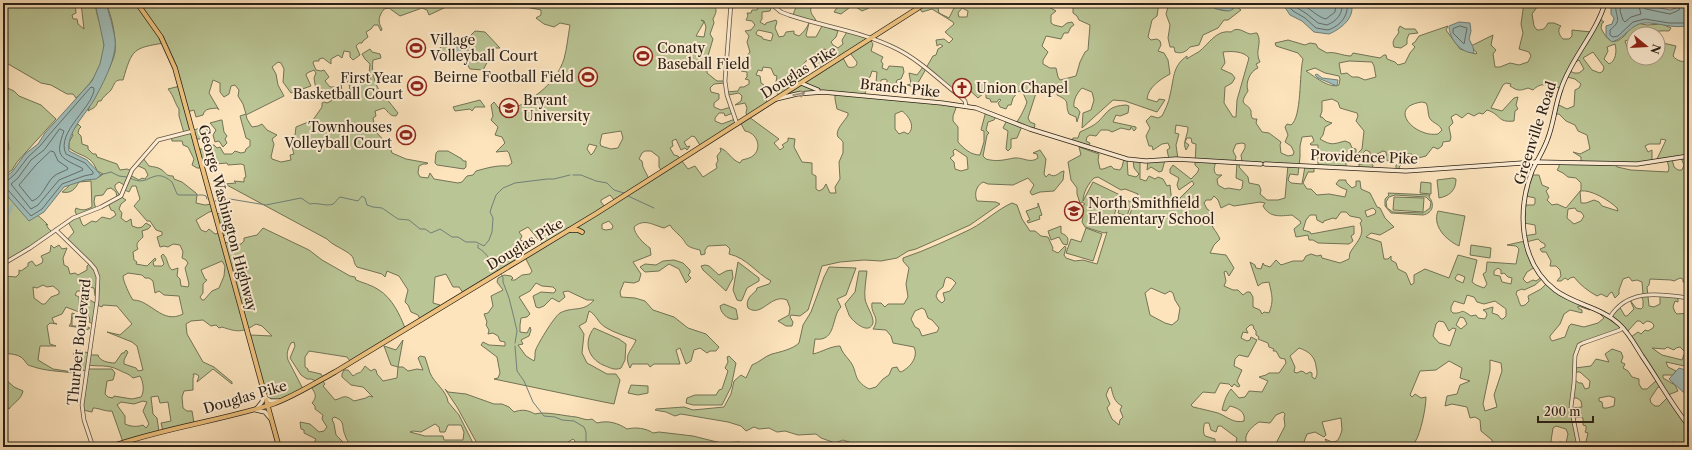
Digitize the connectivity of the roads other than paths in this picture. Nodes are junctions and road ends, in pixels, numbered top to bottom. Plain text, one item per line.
1 (137, 3) edge
2 (731, 3) edge
3 (770, 3) edge
4 (926, 3) edge
5 (1605, 3) edge
6 (871, 39) junction
7 (801, 84) junction
8 (823, 92) junction
9 (776, 99) junction
10 (966, 106) junction
11 (737, 124) junction
12 (193, 131) junction
13 (1043, 133) joint
14 (1689, 156) edge
15 (1536, 162) junction
16 (1261, 164) joint
17 (1266, 164) joint
18 (56, 230) junction
19 (569, 230) junction
20 (582, 232) dead end
21 (3, 264) edge
22 (1689, 298) edge
23 (1610, 317) junction
24 (1623, 328) junction
25 (264, 394) junction
26 (280, 401) junction
27 (267, 405) junction
28 (257, 408) junction
29 (250, 410) junction
30 (271, 419) junction
31 (1689, 426) edge
32 (93, 447) edge
33 (110, 447) edge
34 (279, 447) edge
35 (1579, 447) edge

1 - 12 main road, George Washington Highway
2 - 11 street
3 - 6 street
4 - 6 main road, Douglas Pike
5 - 15 main road, Greenville Road
6 - 7 main road, Douglas Pike
6 - 10 street
7 - 8 main road, Branch Pike
7 - 9 main road, Douglas Pike
9 -> 8 main road, Branch Pike
8 - 10 main road, Branch Pike
9 - 11 main road, Douglas Pike
10 - 13 main road, Branch Pike
11 - 19 main road, Douglas Pike
12 - 18 street
12 - 25 main road, George Washington Highway
13 - 16 main road, Providence Pike
14 - 15 main road, Providence Pike
15 - 17 main road, Providence Pike
15 - 23 main road, Greenville Road
16 - 17 street, Providence Pike
18 - 21 street
18 - 32 street, Thurber Boulevard
19 - 20 main road
19 - 26 main road, Douglas Pike
22 - 23 street
23 - 24 main road, Greenville Road
24 - 31 main road, Greenville Road
24 - 35 street
25 - 26 main road
25 - 27 main road, George Washington Highway
25 - 28 main road
26 - 27 main road, Douglas Pike
26 - 30 main road
27 - 28 main road, Douglas Pike
27 - 30 main road, George Washington Highway
28 - 29 main road, Douglas Pike
29 - 30 main road
29 - 33 main road, Douglas Pike
30 - 34 main road, George Washington Highway

